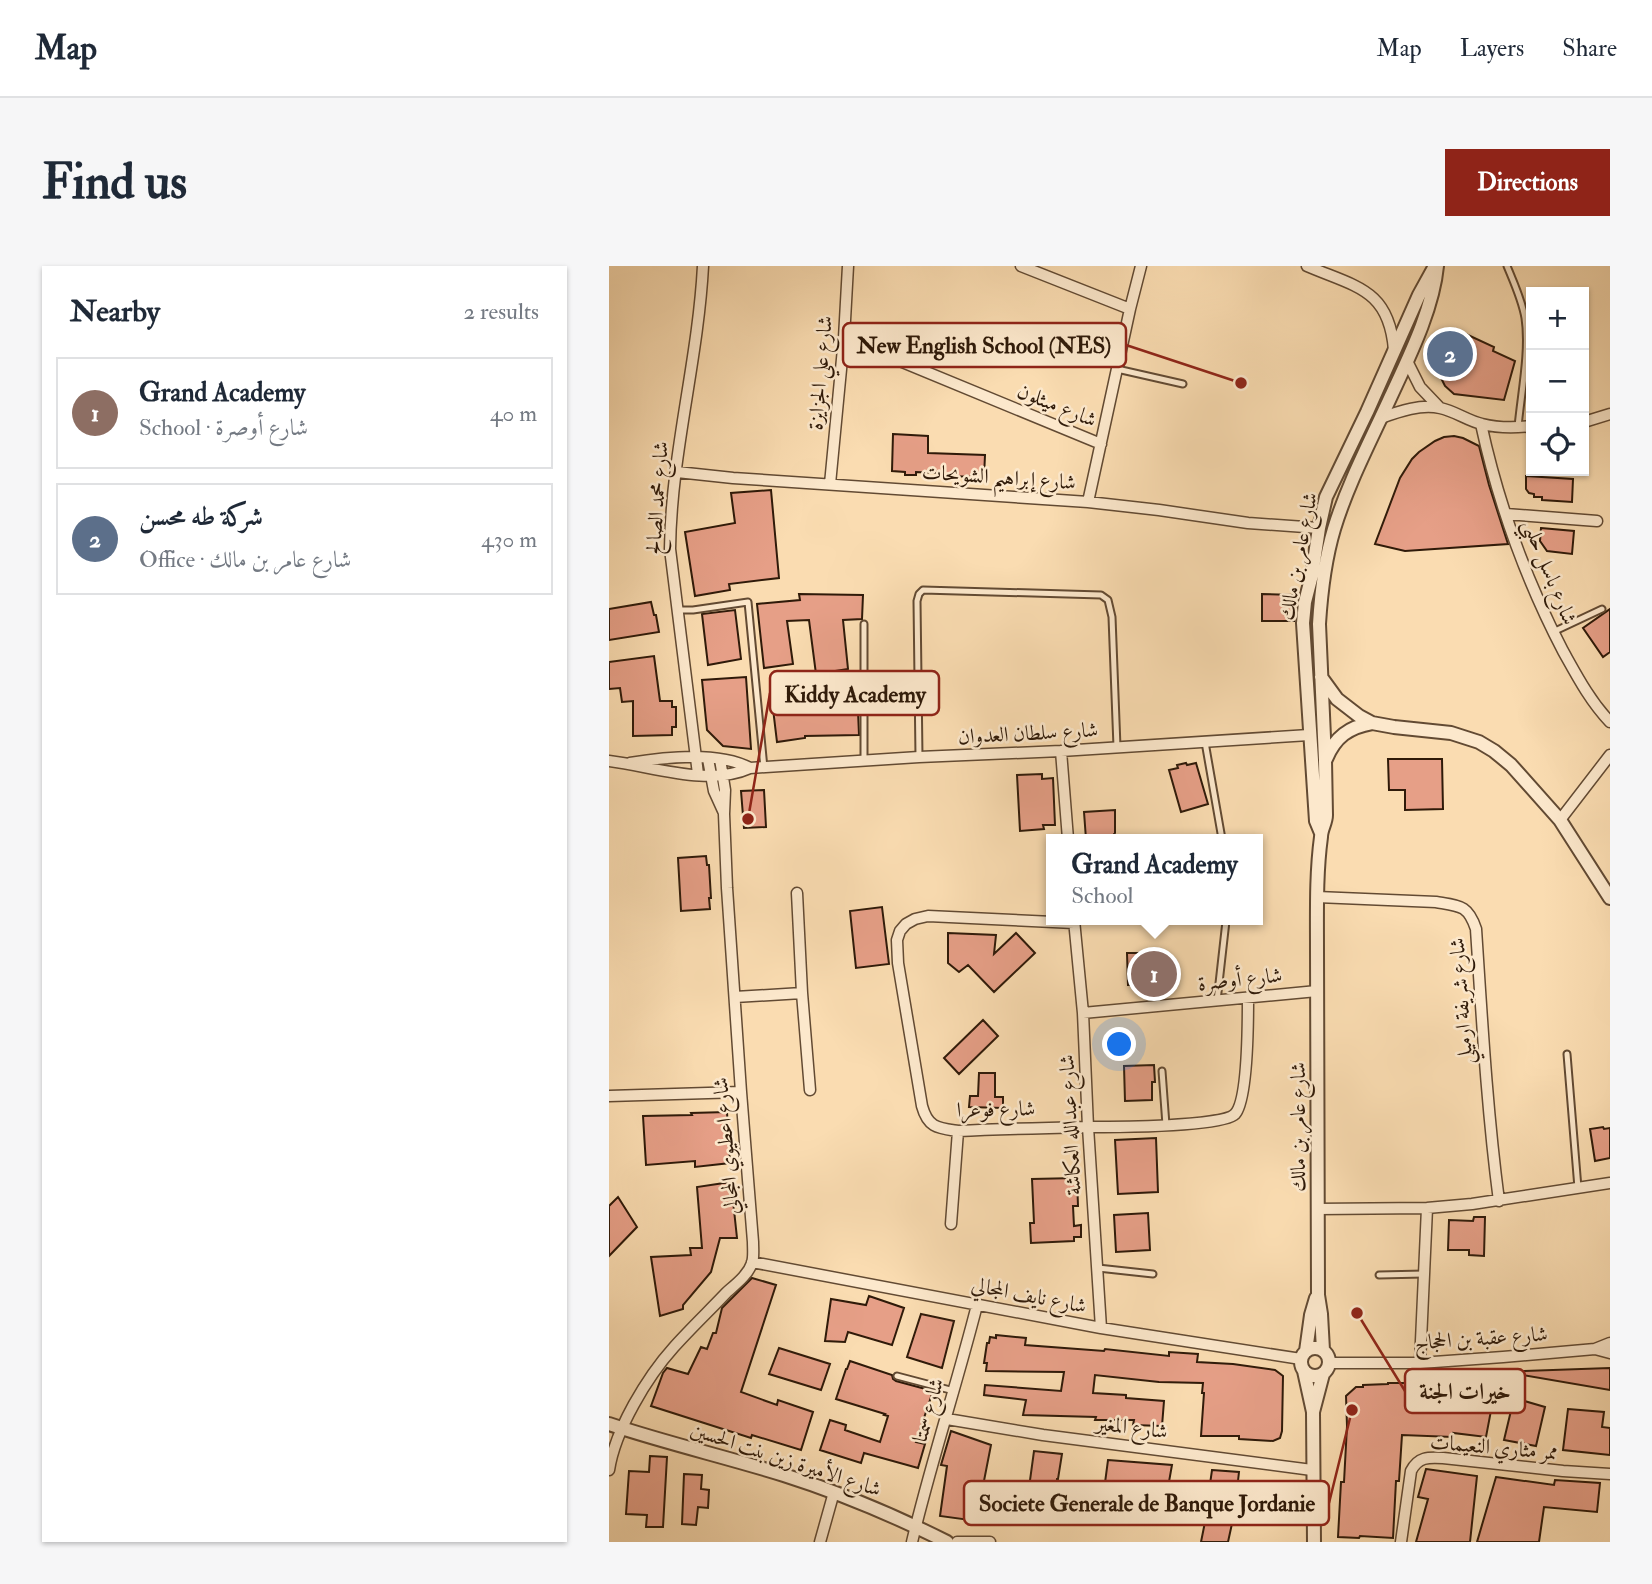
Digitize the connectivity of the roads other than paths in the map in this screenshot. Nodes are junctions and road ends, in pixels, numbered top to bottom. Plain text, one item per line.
1 (703, 266) edge
2 (848, 266) edge
3 (1021, 266) edge
4 (1141, 266) edge
5 (1307, 266) edge
6 (1436, 266) edge
7 (1507, 266) edge
8 (1130, 309) junction
9 (844, 338) junction
10 (1394, 350) junction
11 (1407, 362) junction
12 (1117, 369) junction
13 (1183, 384) dead end
14 (1440, 408) junction
15 (1610, 414) edge
16 (1381, 418) junction
17 (1589, 420) edge
18 (1481, 424) junction
19 (1526, 427) edge
20 (1518, 428) junction
21 (1101, 444) junction
22 (677, 472) junction
23 (830, 484) junction
24 (1088, 502) junction
25 (1506, 514) junction
26 (1597, 521) dead end
27 (1319, 528) junction
28 (1334, 531) junction
29 (1602, 609) dead end
30 (677, 610) junction
31 (864, 624) dead end
32 (1553, 632) junction
33 (1320, 675) junction
34 (1610, 722) edge
35 (1372, 723) junction
36 (1309, 735) junction
37 (1205, 742) junction
38 (1117, 747) junction
39 (1061, 751) junction
40 (1610, 755) edge
41 (919, 757) junction
42 (696, 758) junction
43 (708, 759) junction
44 (720, 759) junction
45 (1325, 760) junction
46 (609, 761) edge
47 (864, 761) junction
48 (627, 763) junction
49 (750, 768) junction
50 (764, 768) junction
51 (698, 774) junction
52 (724, 774) junction
53 (711, 775) junction
54 (724, 814) junction
55 (1560, 820) junction
56 (1321, 833) junction
57 (1068, 834) edge
58 (1221, 834) edge
59 (797, 893) dead end
60 (1317, 897) junction
61 (1610, 898) edge
62 (1046, 920) edge
63 (1074, 925) edge
64 (1226, 925) edge
65 (1317, 991) junction
66 (802, 993) junction
67 (735, 997) junction
68 (1248, 998) junction
69 (1217, 1001) junction
70 (1083, 1013) junction
71 (1567, 1054) dead end
72 (1162, 1071) dead end
73 (810, 1090) dead end
74 (741, 1092) junction
75 (609, 1096) edge
76 (1166, 1125) junction
77 (1088, 1127) junction
78 (958, 1131) junction
79 (1610, 1183) edge
80 (1578, 1188) junction
81 (1499, 1200) junction
82 (1427, 1208) junction
83 (1317, 1209) junction
84 (951, 1224) dead end
85 (752, 1262) junction
86 (1098, 1268) junction
87 (1153, 1274) dead end
88 (1425, 1274) junction
89 (1379, 1275) dead end
90 (1318, 1295) junction
91 (977, 1305) junction
92 (1101, 1328) junction
93 (1610, 1343) edge
94 (1595, 1349) junction
95 (1323, 1350) junction
96 (1610, 1353) edge
97 (1303, 1360) junction
98 (1420, 1363) junction
99 (1326, 1368) junction
100 (897, 1376) dead end
101 (954, 1391) junction
102 (1314, 1412) junction
103 (947, 1419) junction
104 (609, 1424) edge
105 (622, 1428) junction
106 (609, 1470) edge
107 (1313, 1470) junction
108 (1610, 1474) edge
109 (834, 1492) junction
110 (916, 1526) junction
111 (820, 1542) edge
112 (912, 1542) edge
113 (947, 1542) edge
114 (957, 1542) edge
115 (990, 1542) edge
116 (1314, 1542) edge
117 (1401, 1542) edge

1 - 22 street, شارع محمد الصالح
2 - 9 street, شارع علي الجزايزة
3 - 8 street
4 - 8 street
5 - 10 street
6 - 10 street, شارع عامر بن مالك
6 - 11 street, شارع عامر بن مالك
7 - 20 lane
8 - 12 street
9 - 21 street, شارع ميثلون
9 - 23 street, شارع علي الجزايزة
10 - 27 street, شارع عامر بن مالك
11 - 14 street
11 - 16 street, شارع عامر بن مالك
12 - 13 lane
12 - 21 street
14 - 16 street
14 - 18 street
15 - 17 street
16 - 28 street, شارع عامر بن مالك
18 - 20 street
18 - 25 street, شارع باسل حلبي
19 - 20 street
21 - 24 street
22 - 23 street, شارع إبراهيم الشويحات
22 - 30 street, شارع محمد الصالح
23 - 24 street, شارع إبراهيم الشويحات
24 - 27 street, شارع إبراهيم الشويحات
25 - 26 street
25 - 32 street, شارع باسل حلبي
27 - 28 street
27 - 36 street, شارع عامر بن مالك
28 - 33 street, شارع عامر بن مالك
29 - 32 lane
30 - 42 street, شارع محمد الصالح
30 - 50 lane
31 - 47 lane
32 - 34 street, شارع باسل حلبي
33 - 35 street
33 - 45 street, شارع عامر بن مالك
35 - 45 street
35 - 55 street
36 - 37 street, شارع سلطان العدوان
36 - 56 street, شارع عامر بن مالك
37 - 38 street, شارع سلطان العدوان
37 - 58 lane
38 - 39 street, شارع سلطان العدوان
38 - 41 lane
39 - 41 street, شارع سلطان العدوان
39 - 57 street
40 - 55 street
41 - 47 street, شارع سلطان العدوان
42 - 43 street, شارع سلطان العدوان
42 - 48 street, شارع سلطان العدوان
42 - 51 street, شارع محمد الصالح
43 - 44 street, شارع سلطان العدوان
43 - 53 street, شارع اعطيوي المجالي
44 - 49 street, شارع سلطان العدوان
44 - 52 street, شارع اعطيوي المجالي
45 - 56 street, شارع عامر بن مالك
46 - 48 street, شارع سلطان العدوان
47 - 50 street, شارع سلطان العدوان
48 - 51 street, شارع سلطان العدوان
49 - 50 street, شارع سلطان العدوان
49 - 52 street, شارع سلطان العدوان
51 - 53 street, شارع سلطان العدوان
52 - 53 street, شارع سلطان العدوان
52 - 54 street, شارع اعطيوي المجالي
53 - 54 street, شارع اعطيوي المجالي
54 - 67 street, شارع اعطيوي المجالي
55 - 61 street
56 - 60 street, شارع عامر بن مالك
59 - 66 street
60 - 65 street, شارع عامر بن مالك
60 - 81 street, شارع شريفة ارميلي
62 - 78 street, شارع فوعرا
63 - 70 street, شارع عبدالله العكاشة
64 - 69 lane
65 - 68 street, شارع أوصرة
65 - 83 street, شارع عامر بن مالك
66 - 67 street
66 - 73 street
67 - 74 street, شارع اعطيوي المجالي
68 - 69 street, شارع أوصرة
68 - 76 street, شارع فوعرا
69 - 70 street, شارع أوصرة
70 - 77 street, شارع عبدالله العكاشة
71 - 80 lane
72 - 76 lane
74 - 75 street
74 - 85 street, شارع اعطيوي المجالي
76 - 77 street, شارع فوعرا
77 - 78 street, شارع فوعرا
77 - 86 street, شارع عبدالله العكاشة
78 - 84 street
79 - 80 street
80 - 81 street
81 - 82 street
82 - 83 street
82 - 88 street
83 - 90 street, شارع عامر بن مالك
85 - 91 street, شارع نايف المجالي
85 - 105 street
86 - 87 lane
86 - 92 street, شارع عبدالله العكاشة
88 - 89 lane
88 - 98 street
90 - 95 street, شارع عامر بن مالك
90 - 97 street, شارع عامر بن مالك
91 - 92 street, شارع نايف المجالي
91 - 101 street, شارع سمتا
92 - 97 street, شارع نايف المجالي
93 - 94 street, شارع عقبة بن الحجاج
94 - 96 street, شارع عقبة بن الحجاج
94 - 98 street, شارع عقبة بن الحجاج
95 - 97 street
95 - 99 street
97 - 99 street
97 - 102 street, شارع عامر بن مالك
98 - 99 street, شارع عقبة بن الحجاج
99 - 102 street, شارع عامر بن مالك
100 - 101 lane
101 - 103 street, شارع سمتا
102 - 107 street, شارع عامر بن مالك
103 - 107 street, شارع المغير
103 - 110 street, شارع سمتا
104 - 105 street, شارع الأميرة زين بنت الحسين
105 - 106 street
105 - 109 street, شارع الأميرة زين بنت الحسين
107 - 116 street, شارع عامر بن مالك
108 - 117 street, ممر مثاري النعيمات
109 - 110 street, شارع الأميرة زين بنت الحسين
109 - 111 street
110 - 112 street, شارع سمتا
110 - 113 street, شارع الأميرة زين بنت الحسين
114 - 115 street

